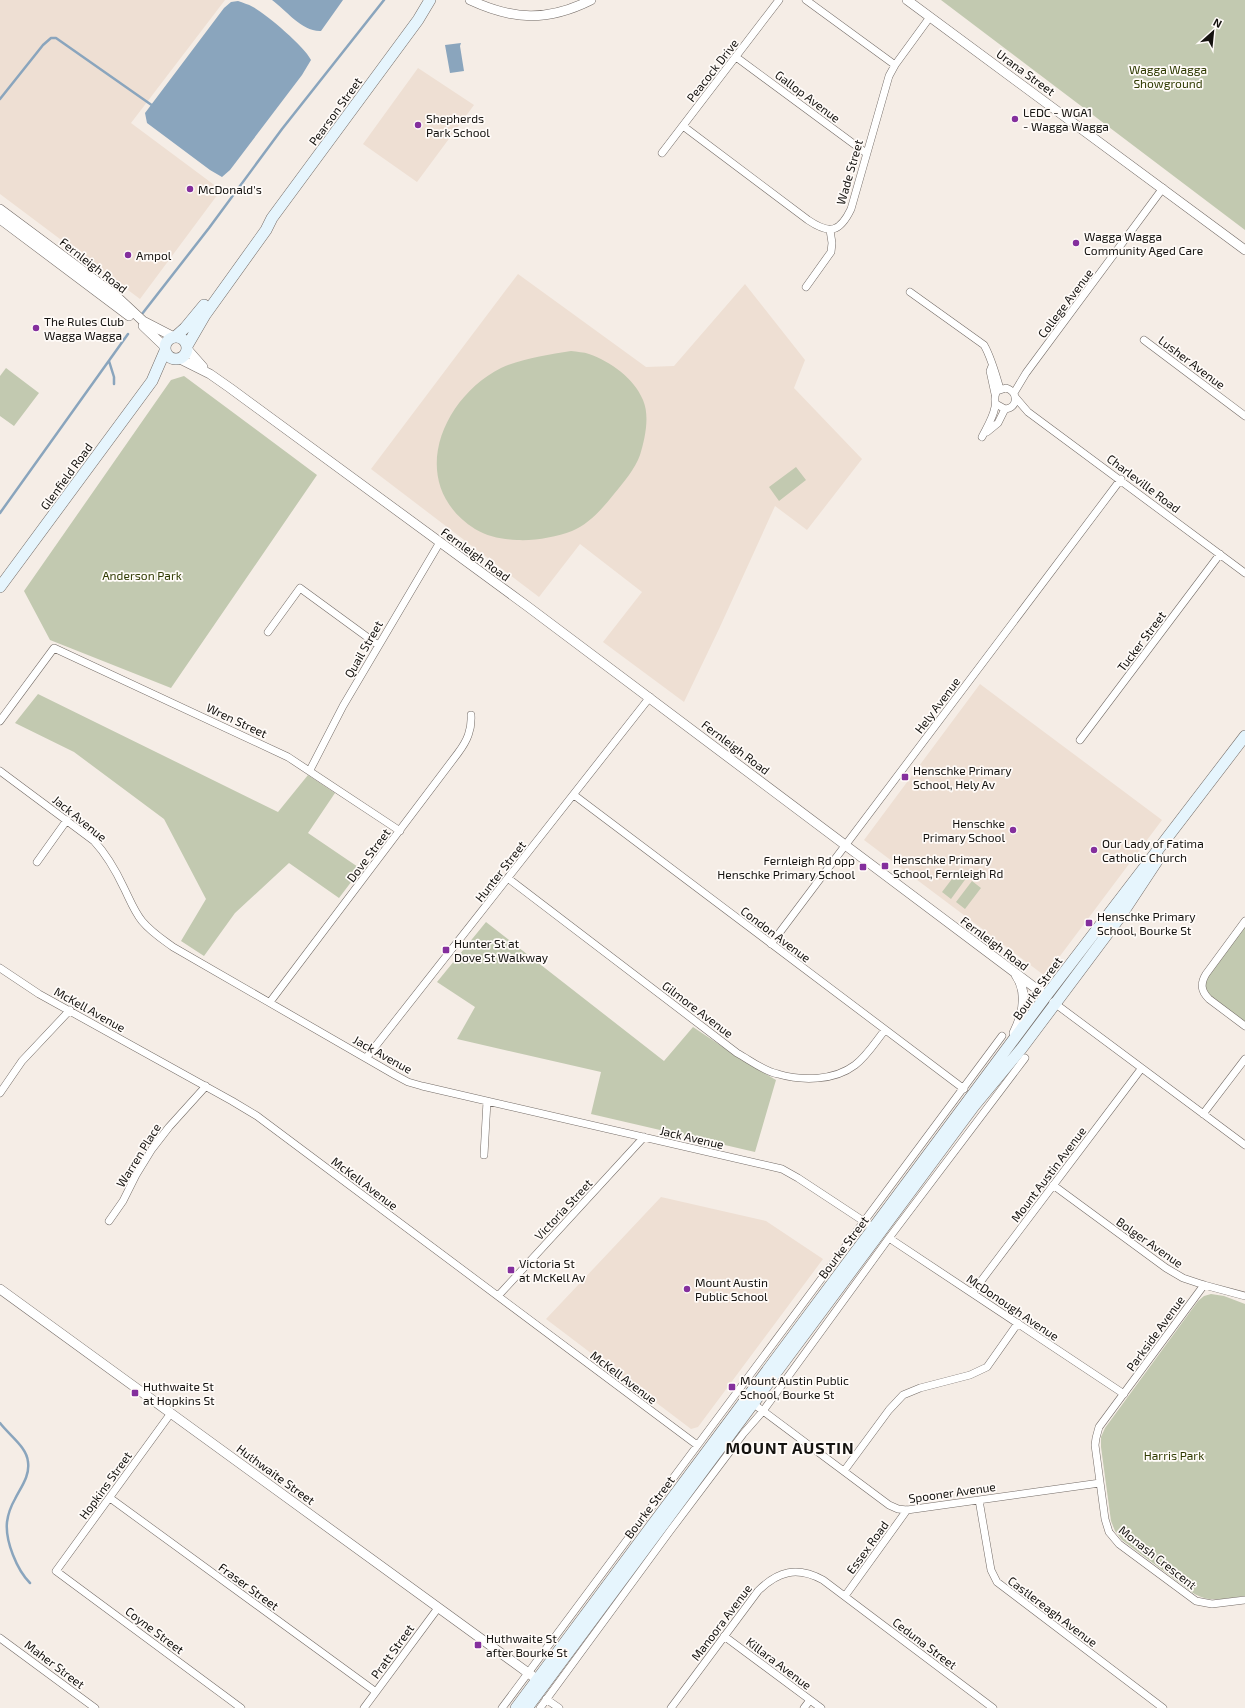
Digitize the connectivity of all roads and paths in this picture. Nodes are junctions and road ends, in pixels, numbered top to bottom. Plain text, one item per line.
1 (430, 0) edge
2 (437, 0) edge
3 (470, 0) edge
4 (476, 0) edge
5 (591, 0) edge
6 (779, 0) edge
7 (806, 0) edge
8 (907, 0) edge
9 (484, 6) junction
10 (930, 17) junction
11 (418, 20) junction
12 (736, 57) junction
13 (895, 65) junction
14 (684, 126) junction
15 (662, 153) dead end
16 (866, 153) junction
17 (1163, 188) junction
18 (0, 209) edge
19 (272, 218) junction
20 (0, 219) edge
21 (830, 230) junction
22 (1245, 250) edge
23 (806, 288) dead end
24 (910, 292) dead end
25 (175, 337) junction
26 (1144, 340) dead end
27 (188, 348) junction
28 (165, 349) junction
29 (178, 360) junction
30 (1026, 373) junction
31 (210, 374) junction
32 (152, 381) junction
33 (1001, 390) junction
34 (1015, 395) junction
35 (996, 404) junction
36 (1008, 408) junction
37 (1028, 412) junction
38 (1245, 416) edge
39 (1120, 479) junction
40 (440, 542) junction
41 (1220, 554) junction
42 (1245, 573) edge
43 (0, 587) edge
44 (268, 632) dead end
45 (378, 645) junction
46 (650, 697) junction
47 (470, 715) dead end
48 (0, 721) edge
49 (1245, 736) edge
50 (1080, 740) dead end
51 (310, 770) junction
52 (0, 771) edge
53 (574, 795) junction
54 (1194, 804) junction
55 (67, 820) junction
56 (400, 831) junction
57 (846, 845) junction
58 (37, 862) dead end
59 (509, 879) junction
60 (1245, 922) edge
61 (771, 944) junction
62 (0, 968) edge
63 (1014, 972) junction
64 (1046, 996) junction
65 (270, 1002) junction
66 (1055, 1003) junction
67 (70, 1010) junction
68 (1245, 1026) edge
69 (885, 1030) junction
70 (1002, 1036) dead end
71 (367, 1058) junction
72 (1025, 1058) dead end
73 (1245, 1059) edge
74 (993, 1068) junction
75 (1141, 1068) junction
76 (206, 1086) junction
77 (964, 1089) junction
78 (0, 1093) edge
79 (487, 1101) junction
80 (974, 1106) junction
81 (983, 1113) junction
82 (1203, 1114) junction
83 (644, 1137) junction
84 (1245, 1145) edge
85 (484, 1155) dead end
86 (1053, 1185) junction
87 (109, 1221) dead end
88 (864, 1221) junction
89 (881, 1232) junction
90 (1204, 1285) junction
91 (0, 1289) edge
92 (972, 1293) junction
93 (498, 1296) junction
94 (1245, 1296) edge
95 (1018, 1323) junction
96 (1124, 1394) junction
97 (750, 1401) junction
98 (763, 1411) junction
99 (171, 1413) junction
100 (697, 1446) junction
101 (844, 1471) junction
102 (1100, 1483) junction
103 (110, 1498) junction
104 (979, 1500) junction
105 (907, 1510) junction
106 (56, 1571) joint
107 (845, 1596) junction
108 (1245, 1600) edge
109 (438, 1608) junction
110 (724, 1636) junction
111 (0, 1638) edge
112 (528, 1673) junction
113 (540, 1682) junction
114 (376, 1692) junction
115 (546, 1699) junction
116 (810, 1700) junction
117 (95, 1708) edge
118 (241, 1708) edge
119 (364, 1708) edge
120 (502, 1708) edge
121 (516, 1708) edge
122 (527, 1708) edge
123 (540, 1708) edge
124 (559, 1708) edge
125 (671, 1708) edge
126 (804, 1708) edge
127 (821, 1708) edge
128 (993, 1708) edge
129 (1163, 1708) edge

1 - 11 main road, Pearson Street
2 - 11 main road, Pearson Street
3 - 9 street
4 - 9 street
5 - 9 street
6 - 12 street, Peacock Drive
7 - 13 street
8 - 10 street, Urana Street
10 - 13 street, Wade Street
10 - 17 street, Urana Street
11 - 19 main road, Pearson Street
12 - 14 street, Peacock Drive
12 - 16 street, Gallop Avenue
13 - 16 street, Wade Street
14 - 15 street, Peacock Drive
14 - 21 street
16 - 21 street, Wade Street
17 - 22 street, Urana Street
17 - 30 street, College Avenue
18 - 25 street, Fernleigh Road
19 - 25 main road, Pearson Street
19 - 27 main road, Pearson Street
20 - 28 street, Fernleigh Road
21 - 23 street
24 - 33 street
25 - 27 main road
25 - 28 main road
26 - 38 street, Lusher Avenue
27 - 29 main road
27 - 31 street, Fernleigh Road
28 - 29 main road
28 - 32 main road, Glenfield Road
29 - 31 street, Fernleigh Road
29 - 32 main road, Glenfield Road
30 - 33 street, College Avenue
30 - 34 street, College Avenue
31 - 40 street, Fernleigh Road
32 - 43 main road, Glenfield Road
33 - 34 street, Charleville Road
33 - 35 street
34 - 36 street, College Avenue
34 - 37 street, Charleville Road
35 - 36 street, Charleville Road
35 - 36 street, College Avenue
36 - 37 street, Charleville Road
37 - 39 street, Charleville Road
39 - 41 street, Charleville Road
39 - 57 street, Hely Avenue
40 - 45 street, Quail Street
40 - 46 street, Fernleigh Road
41 - 42 street, Charleville Road
41 - 50 street, Tucker Street
44 - 45 street
45 - 51 street, Quail Street
46 - 53 street, Hunter Street
46 - 57 street, Fernleigh Road
47 - 56 street, Dove Street
48 - 51 street, Wren Street
49 - 54 main road, Bourke Street
51 - 56 street, Wren Street
52 - 55 street, Jack Avenue
53 - 59 street, Hunter Street
53 - 61 street, Condon Avenue
54 - 64 main road, Bourke Street
54 - 66 main road, Bourke Street
55 - 58 street
55 - 65 street, Jack Avenue
56 - 65 street, Dove Street
57 - 61 street, Hely Avenue
57 - 63 street, Fernleigh Road
59 - 69 street, Gilmore Avenue
59 - 71 street, Hunter Street
60 - 68 street
61 - 69 street, Condon Avenue
62 - 67 street, McKell Avenue
63 - 64 street, Fernleigh Road
63 - 74 street
64 - 66 street, Fernleigh Road
64 - 74 main road, Bourke Street
65 - 71 street, Jack Avenue
66 - 75 street, Fernleigh Road
66 - 80 main road, Bourke Street
67 - 76 street, McKell Avenue
67 - 78 street
69 - 77 street, Condon Avenue
70 - 77 street, Bourke Street
71 - 79 street, Jack Avenue
72 - 81 street, Bourke Street
73 - 82 street
74 - 89 main road, Bourke Street
75 - 82 street, Fernleigh Road
75 - 86 street, Mount Austin Avenue
76 - 87 street, Warren Place
76 - 93 street, McKell Avenue
77 - 88 street, Bourke Street
79 - 83 street, Jack Avenue
79 - 85 street
80 - 81 street
80 - 89 main road, Bourke Street
81 - 89 street, Bourke Street
82 - 84 street, Fernleigh Road
83 - 88 street, Jack Avenue
83 - 93 street, Victoria Street
86 - 90 street, Bolger Avenue
86 - 92 street, Mount Austin Avenue
88 - 89 street, Jack Avenue
88 - 100 street, Bourke Street
89 - 92 street, McDonough Avenue
89 - 97 main road, Bourke Street
89 - 98 street, Bourke Street
90 - 94 street, Bolger Avenue
90 - 96 street, Parkside Avenue
91 - 99 street, Huthwaite Street
92 - 95 street, McDonough Avenue
93 - 100 street, McKell Avenue
95 - 96 street, McDonough Avenue
95 - 101 street
96 - 102 street, Monash Crescent
97 - 98 street, Spooner Avenue
97 - 113 main road, Bourke Street
98 - 101 street, Spooner Avenue
98 - 115 street, Bourke Street
99 - 103 street, Hopkins Street
99 - 109 street, Huthwaite Street
100 - 112 street, Bourke Street
101 - 105 street, Spooner Avenue
102 - 104 street, Spooner Avenue
102 - 108 street, Monash Crescent
103 - 106 street, Hopkins Street
103 - 114 street, Fraser Street
104 - 105 street, Spooner Avenue
104 - 129 street, Castlereagh Avenue
105 - 107 street, Essex Road
106 - 118 street, Coyne Street
107 - 110 street, Manoora Avenue
107 - 128 street, Ceduna Street
109 - 112 street, Huthwaite Street
109 - 114 street, Pratt Street
110 - 116 street, Killara Avenue
110 - 125 street, Manoora Avenue
111 - 117 street, Maher Street
112 - 113 street, Huthwaite Street
112 - 120 street, Bourke Street
113 - 121 main road, Bourke Street
113 - 122 main road, Bourke Street
114 - 119 street, Pratt Street
115 - 123 street, Bourke Street
115 - 124 street
116 - 126 street
116 - 127 street, Killara Avenue

